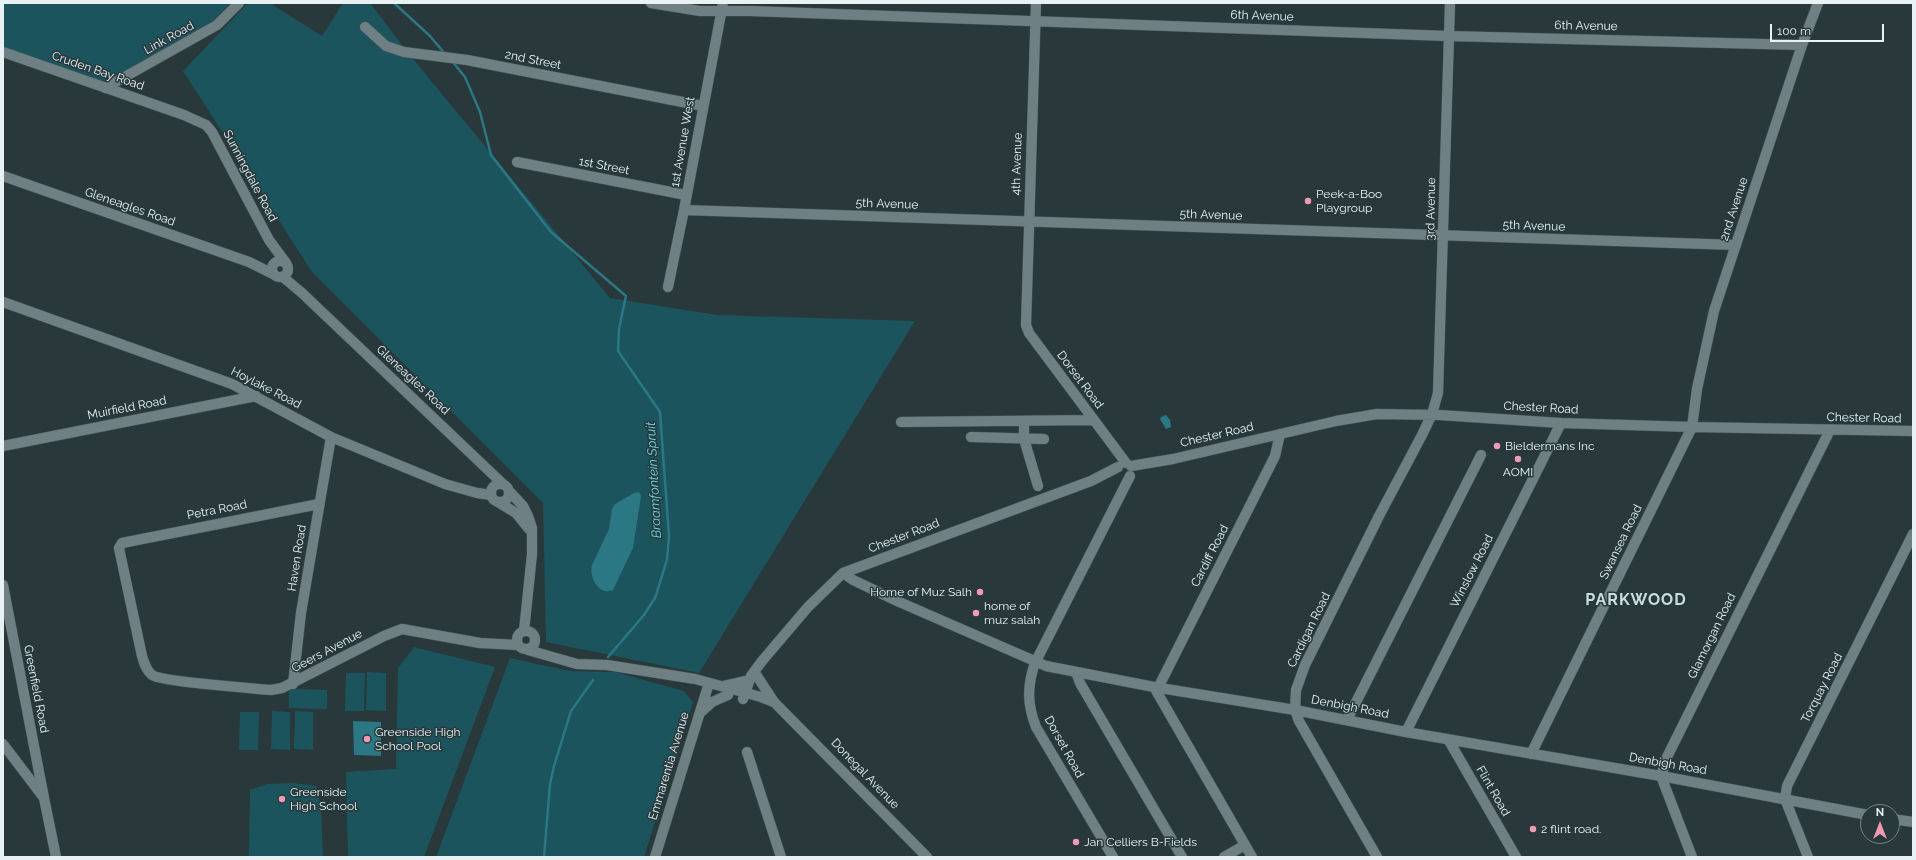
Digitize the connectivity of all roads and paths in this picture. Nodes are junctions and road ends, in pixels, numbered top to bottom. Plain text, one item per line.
1 (239, 3) edge
2 (651, 3) edge
3 (1036, 3) edge
4 (1450, 3) edge
5 (1818, 3) edge
6 (723, 7) edge
7 (1036, 22) junction
8 (365, 27) dead end
9 (1448, 36) junction
10 (1802, 45) junction
11 (3, 52) edge
12 (105, 88) junction
13 (703, 106) junction
14 (184, 115) joint
15 (517, 162) dead end
16 (3, 176) edge
17 (686, 195) junction
18 (684, 210) junction
19 (1028, 222) junction
20 (1444, 236) junction
21 (1736, 246) junction
22 (280, 269) junction
23 (668, 287) dead end
24 (3, 302) edge
25 (1026, 325) joint
26 (256, 396) junction
27 (1432, 414) junction
28 (1094, 420) junction
29 (1024, 421) junction
30 (902, 422) dead end
31 (1561, 423) junction
32 (1692, 427) junction
33 (1830, 430) junction
34 (1913, 431) edge
35 (1280, 434) junction
36 (330, 437) junction
37 (971, 437) dead end
38 (1024, 439) junction
39 (1044, 439) dead end
40 (3, 446) edge
41 (1481, 455) dead end
42 (488, 470) junction
43 (1125, 470) junction
44 (1038, 486) dead end
45 (506, 488) junction
46 (491, 492) junction
47 (498, 502) junction
48 (319, 504) junction
49 (531, 532) junction
50 (1913, 534) edge
51 (844, 573) junction
52 (3, 585) edge
53 (524, 631) junction
54 (535, 638) junction
55 (523, 647) junction
56 (547, 655) junction
57 (1035, 663) junction
58 (148, 670) joint
59 (1076, 672) junction
60 (753, 678) junction
61 (293, 684) junction
62 (708, 686) junction
63 (721, 686) junction
64 (1156, 687) junction
65 (728, 695) junction
66 (748, 697) junction
67 (774, 702) junction
68 (783, 710) junction
69 (1295, 710) junction
70 (699, 715) junction
71 (1347, 720) junction
72 (1406, 732) junction
73 (1448, 738) junction
74 (3, 744) edge
75 (747, 752) dead end
76 (1531, 754) junction
77 (1661, 776) junction
78 (44, 798) junction
79 (1785, 799) junction
80 (1860, 813) edge
81 (1900, 820) edge
82 (1913, 822) edge
83 (1245, 845) junction
84 (56, 857) edge
85 (655, 857) edge
86 (781, 857) edge
87 (927, 857) edge
88 (1113, 857) edge
89 (1182, 857) edge
90 (1224, 857) edge
91 (1252, 857) edge
92 (1377, 857) edge
93 (1516, 857) edge
94 (1692, 857) edge
95 (1808, 857) edge

1 - 12 street, Link Road
2 - 6 street, 6th Avenue
3 - 7 street, 4th Avenue
4 - 9 street, 3rd Avenue
5 - 10 street, 2nd Avenue
6 - 7 street, 6th Avenue
6 - 13 street, 1st Avenue West
7 - 9 street, 6th Avenue
7 - 19 street, 4th Avenue
8 - 13 street, 2nd Street
9 - 10 street, 6th Avenue
9 - 20 street, 3rd Avenue
10 - 21 street, 2nd Avenue
11 - 12 street, Cruden Bay Road
12 - 14 street, Cruden Bay Road
13 - 17 street, 1st Avenue West
14 - 22 street, Sunningdale Road
15 - 17 street, 1st Street
16 - 22 street, Gleneagles Road
17 - 18 street, 1st Avenue West
18 - 19 street, 5th Avenue
18 - 23 street, 1st Avenue West
19 - 20 street, 5th Avenue
19 - 25 street, 4th Avenue
20 - 21 street, 5th Avenue
20 - 27 street, 3rd Avenue
21 - 32 street, 2nd Avenue
22 - 42 street, Gleneagles Road
24 - 26 street, Hoylake Road
25 - 28 street, Dorset Road
26 - 36 street, Hoylake Road
26 - 40 street, Muirfield Road
27 - 31 street, Chester Road
27 - 35 street, Chester Road
27 - 69 street, Cardigan Road
28 - 29 street
28 - 43 street, Dorset Road
29 - 30 street
29 - 38 street
31 - 32 street, Chester Road
31 - 72 street, Winslow Road
32 - 33 street, Chester Road
32 - 76 street, Swansea Road
33 - 34 street, Chester Road
33 - 77 street, Glamorgan Road
35 - 43 street, Chester Road
35 - 64 street, Cardiff Road
36 - 46 street, Hoylake Road
36 - 48 street, Haven Road
37 - 38 street
38 - 39 street
38 - 44 street
41 - 71 street
42 - 45 street, Gleneagles Road
42 - 46 street
43 - 51 street, Chester Road
43 - 57 street, Dorset Road
45 - 46 street
45 - 47 street
45 - 49 street, Gleneagles Road
46 - 47 street
47 - 49 street
48 - 58 street, Petra Road
48 - 61 street, Haven Road
49 - 53 street, Gleneagles Road
50 - 79 street, Torquay Road
51 - 57 street, Denbigh Road
51 - 60 street, Chester Road
52 - 78 street, Greenfield Road
53 - 54 street
53 - 55 street
54 - 55 street
54 - 56 street
55 - 56 street
55 - 61 street, Geers Avenue
56 - 62 street
57 - 59 street, Denbigh Road
57 - 88 street, Dorset Road
58 - 61 street, Geers Avenue
59 - 64 street, Denbigh Road
59 - 89 street
60 - 63 street
60 - 66 street, Chester Road
60 - 67 street
62 - 63 street
62 - 65 street
62 - 70 street, Emmarentia Avenue
63 - 66 street
64 - 69 street, Denbigh Road
64 - 83 street
65 - 66 street
65 - 70 street
66 - 67 street, Donegal Avenue
66 - 68 street, Donegal Avenue
67 - 68 street, Donegal Avenue
68 - 87 street, Donegal Avenue
69 - 71 street, Denbigh Road
69 - 92 street, Cardigan Road
70 - 85 street, Emmarentia Avenue
71 - 72 street, Denbigh Road
72 - 73 street, Denbigh Road
73 - 76 street, Denbigh Road
73 - 93 street, Flint Road
74 - 78 street
75 - 86 street
76 - 77 street, Denbigh Road
77 - 79 street, Denbigh Road
77 - 94 street
78 - 84 street, Greenfield Road
79 - 80 street, Denbigh Road
79 - 95 street
81 - 82 street
83 - 90 street
83 - 91 street

